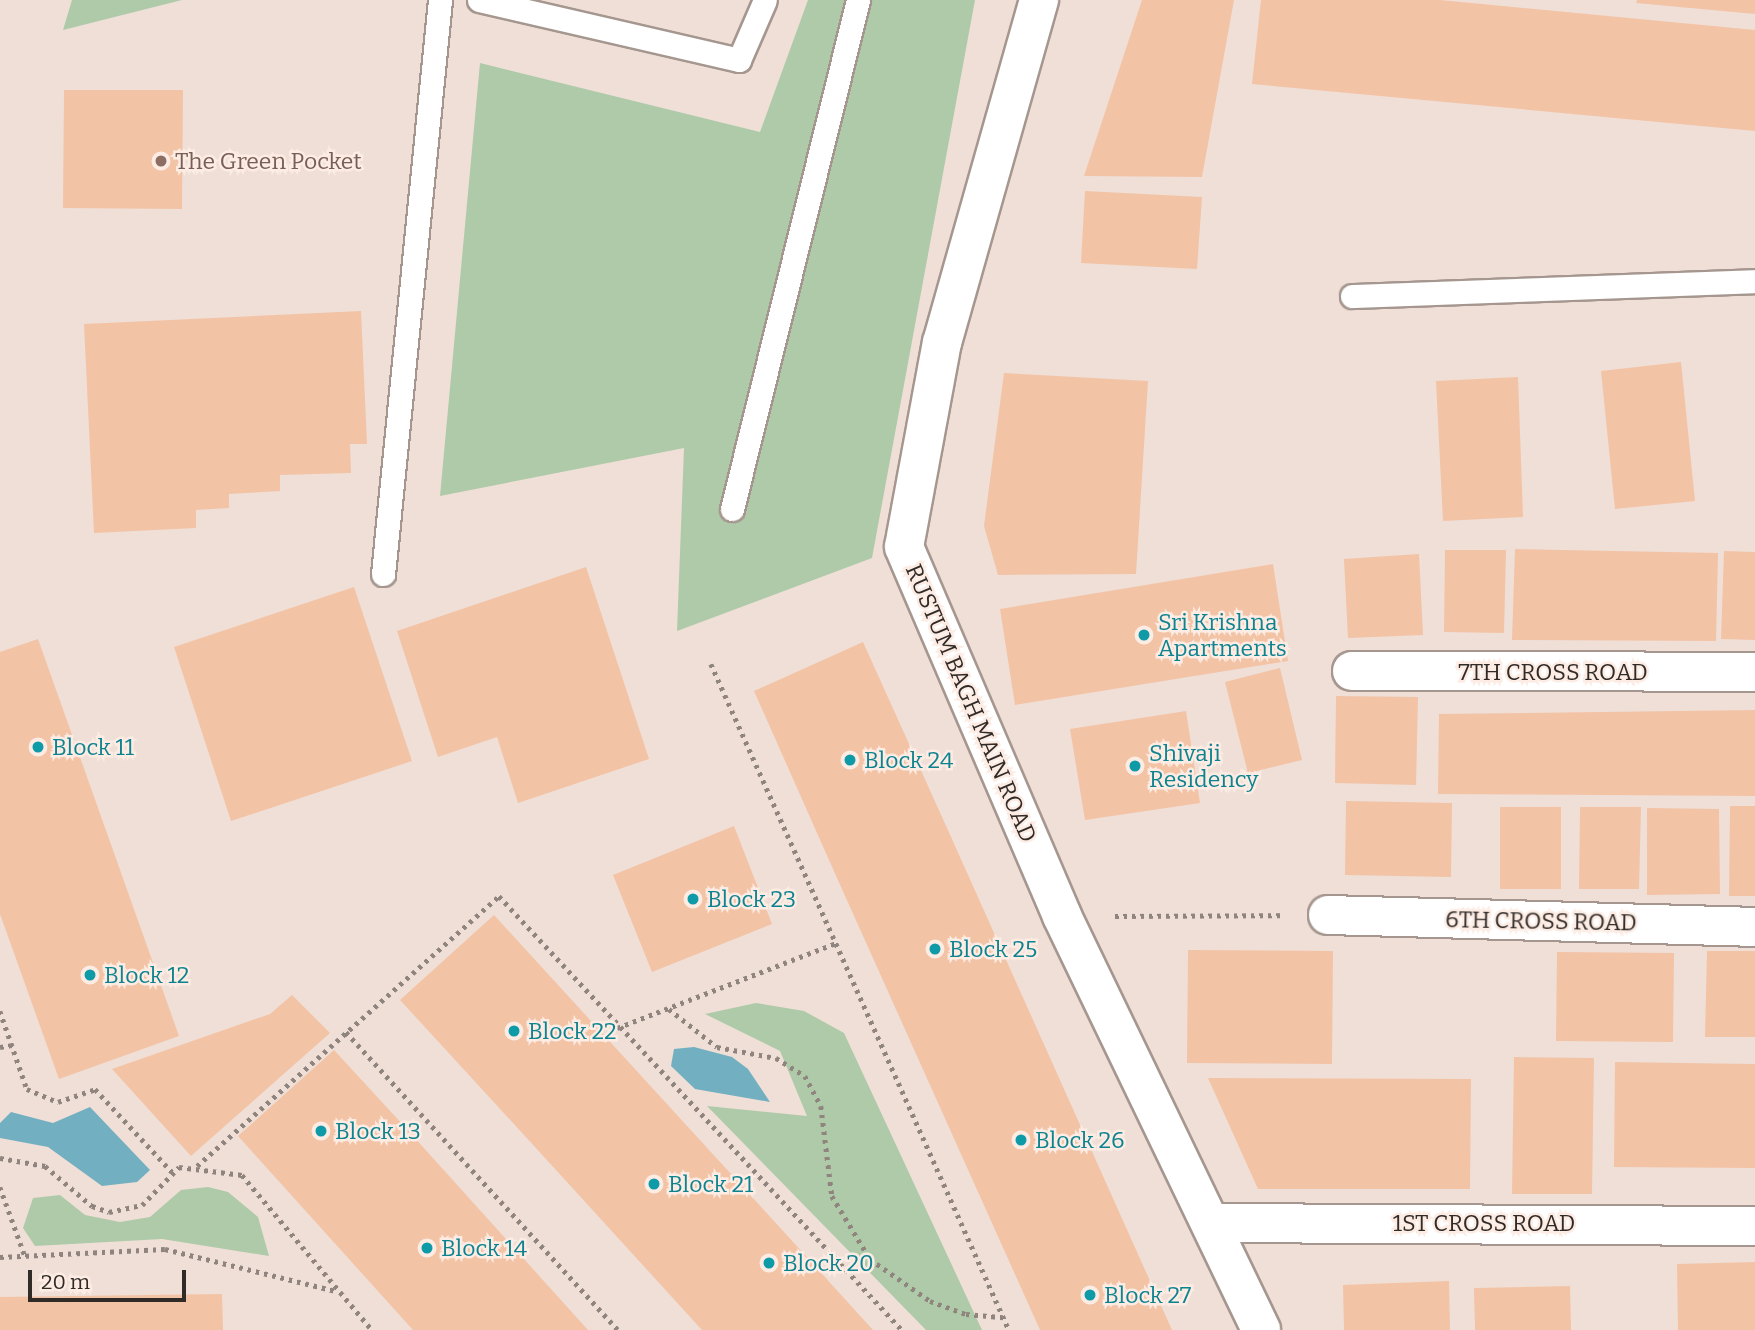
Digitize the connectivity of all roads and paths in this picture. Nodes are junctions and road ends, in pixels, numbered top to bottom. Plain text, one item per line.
1 (440, 0) edge
2 (479, 0) edge
3 (765, 0) edge
4 (858, 0) edge
5 (1039, 0) edge
6 (1755, 281) edge
7 (1352, 296) dead end
8 (732, 509) dead end
9 (383, 574) dead end
10 (711, 664) dead end
11 (1352, 671) dead end
12 (1755, 672) edge
13 (1328, 915) joint
14 (1062, 916) junction
15 (1755, 927) edge
16 (836, 943) junction
17 (669, 1009) junction
18 (0, 1011) edge
19 (617, 1028) junction
20 (346, 1032) junction
21 (12, 1045) junction
22 (0, 1047) edge
23 (0, 1158) edge
24 (197, 1167) junction
25 (172, 1172) junction
26 (0, 1187) edge
27 (1212, 1223) junction
28 (1755, 1226) edge
29 (25, 1256) junction
30 (0, 1257) edge
31 (337, 1291) junction
32 (1003, 1317) junction
33 (372, 1330) edge
34 (618, 1330) edge
35 (902, 1330) edge
36 (1009, 1330) edge
37 (1261, 1330) edge

1 - 9 lane
2 - 3 lane
4 - 8 lane
5 - 14 street, RUSTUM BAGH MAIN ROAD
6 - 7 lane
10 - 16 path
11 - 12 street, 7TH CROSS ROAD
13 - 14 path
13 - 15 street, 6TH CROSS ROAD
14 - 27 street, RUSTUM BAGH MAIN ROAD
16 - 17 path
16 - 32 path
17 - 19 path
17 - 32 path
18 - 21 path
19 - 20 path
19 - 35 path
20 - 24 path
20 - 34 path
21 - 22 path
21 - 25 path
23 - 25 path
24 - 25 path
24 - 31 path
26 - 29 path
27 - 28 street, 1ST CROSS ROAD
27 - 37 street, RUSTUM BAGH MAIN ROAD
29 - 30 path
29 - 31 path
31 - 33 path
32 - 36 path

